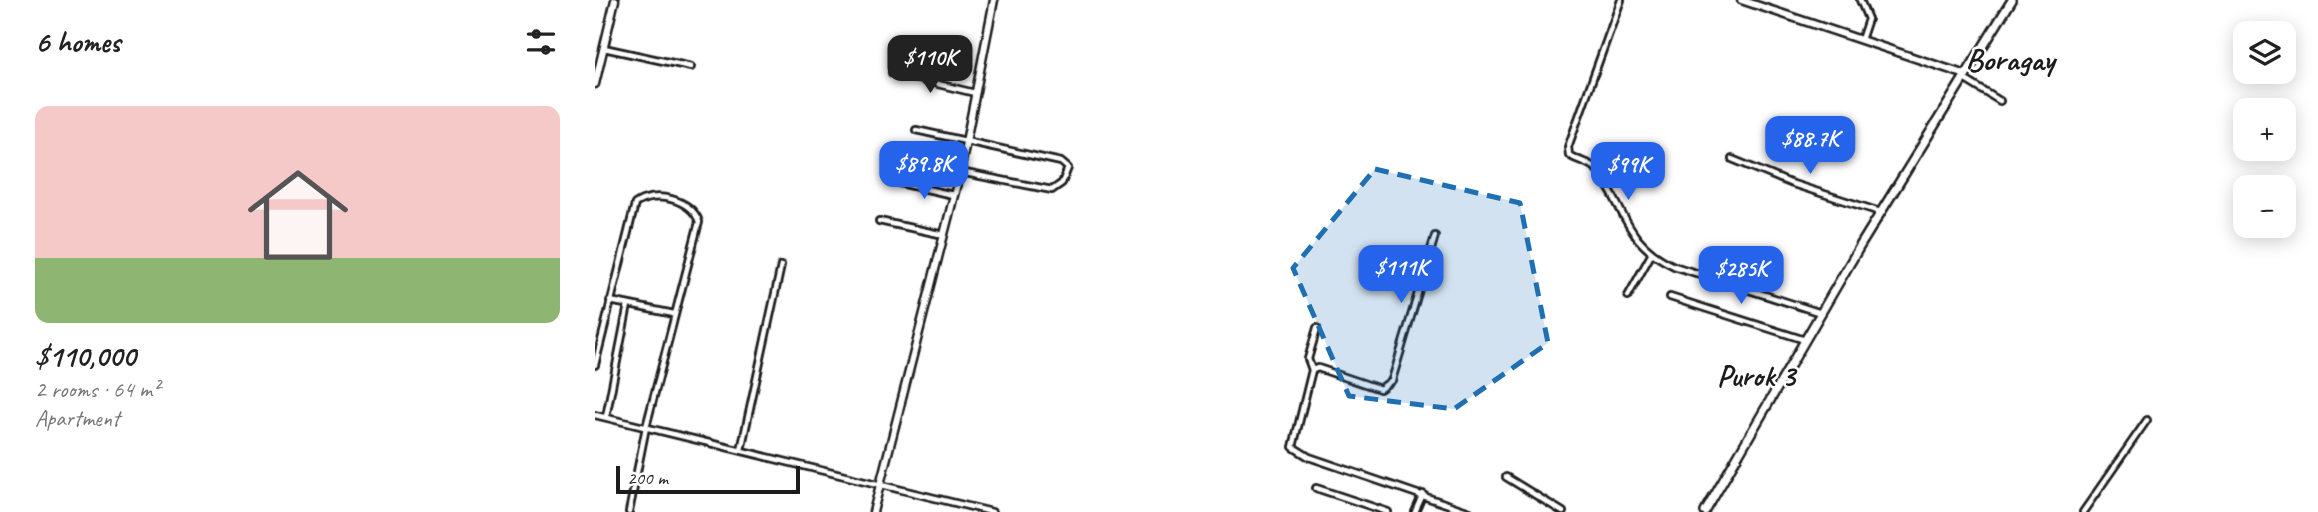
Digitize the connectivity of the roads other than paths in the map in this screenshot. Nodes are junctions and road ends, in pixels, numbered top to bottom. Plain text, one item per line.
1 (615, 0) edge
2 (994, 0) edge
3 (1621, 0) edge
4 (1741, 0) edge
5 (1860, 0) edge
6 (2012, 0) edge
7 (1861, 40) junction
8 (604, 48) junction
9 (691, 67) dead end
10 (892, 73) dead end
11 (1965, 77) junction
12 (595, 83) edge
13 (975, 93) junction
14 (2000, 102) dead end
15 (916, 130) dead end
16 (967, 143) junction
17 (1733, 159) dead end
18 (960, 172) junction
19 (900, 183) dead end
20 (953, 195) junction
21 (1881, 212) junction
22 (879, 221) dead end
23 (944, 235) junction
24 (1435, 236) dead end
25 (1652, 253) junction
26 (781, 266) dead end
27 (1628, 296) dead end
28 (1670, 297) dead end
29 (610, 301) junction
30 (628, 305) junction
31 (1821, 313) junction
32 (674, 314) junction
33 (1317, 328) dead end
34 (1805, 340) junction
35 (595, 365) edge
36 (1312, 370) junction
37 (595, 415) edge
38 (606, 417) junction
39 (2147, 420) dead end
40 (646, 428) junction
41 (741, 450) junction
42 (1506, 477) dead end
43 (879, 485) junction
44 (1316, 488) dead end
45 (1423, 494) junction
46 (629, 512) edge
47 (873, 512) edge
48 (992, 512) edge
49 (1388, 512) edge
50 (1415, 512) edge
51 (1470, 512) edge
52 (1563, 512) edge
53 (1705, 512) edge
54 (2083, 512) edge

1 - 8 street
2 - 13 street
3 - 25 street
4 - 7 street
5 - 7 street
6 - 11 main road
7 - 11 street
8 - 9 street
8 - 12 street
10 - 13 street
11 - 14 street
11 - 21 main road
13 - 16 street
15 - 16 street
16 - 18 street
16 - 18 street
17 - 21 street
18 - 20 street
19 - 20 street
20 - 23 street
21 - 31 main road
22 - 23 street
23 - 43 street
24 - 36 street
25 - 27 street
25 - 31 street
26 - 41 street
28 - 34 street
29 - 30 street
29 - 32 street
29 - 35 street
30 - 32 street
30 - 38 street
31 - 34 main road
32 - 40 street
33 - 36 street
34 - 53 main road
36 - 45 street
37 - 38 street
38 - 40 street
39 - 54 street
40 - 41 street
40 - 46 street
41 - 43 street
42 - 52 street
43 - 47 street
43 - 48 street
44 - 49 street
45 - 50 street
45 - 51 street

